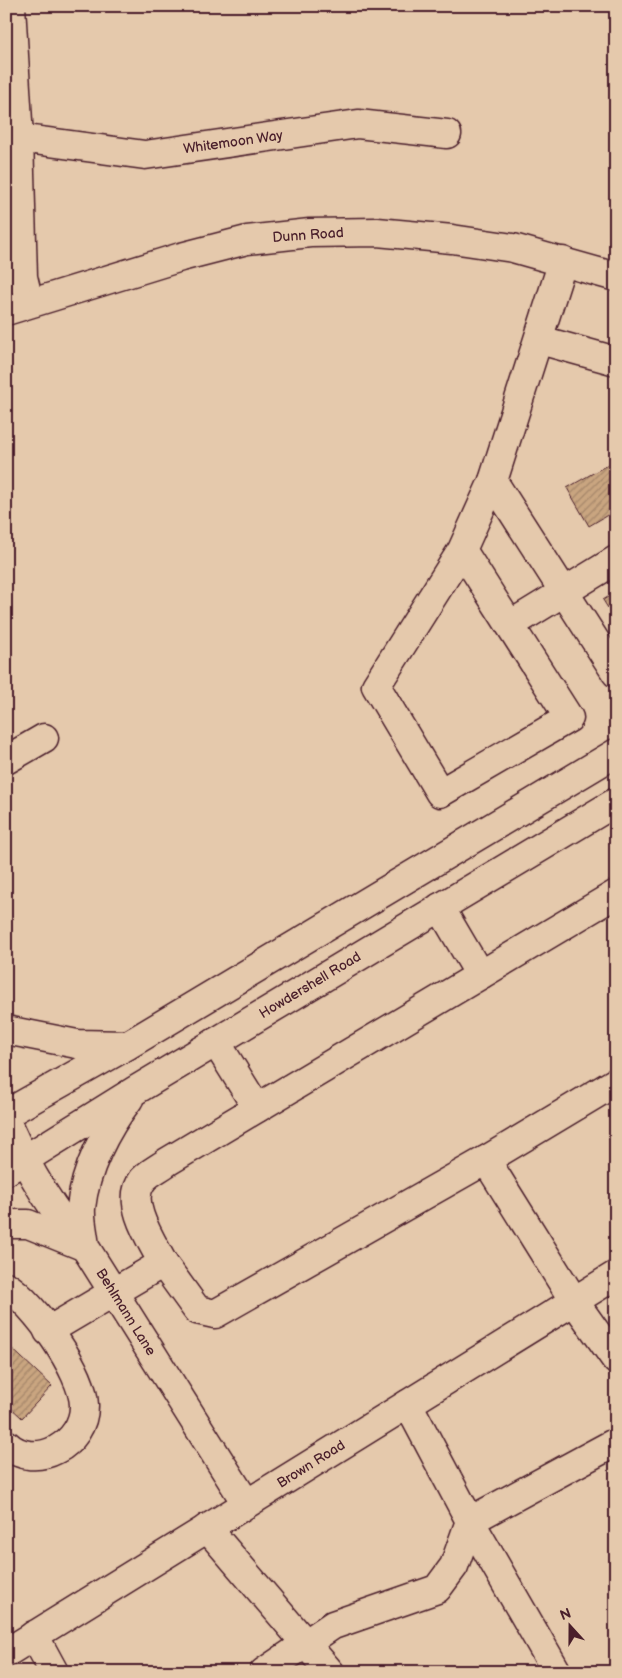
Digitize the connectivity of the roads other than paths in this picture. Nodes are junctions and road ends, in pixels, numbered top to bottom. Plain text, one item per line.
1 (11, 6) edge
2 (447, 134) dead end
3 (19, 138) junction
4 (563, 261) junction
5 (616, 277) edge
6 (18, 306) edge
7 (540, 340) junction
8 (616, 361) edge
9 (493, 481) junction
10 (462, 550) junction
11 (615, 562) edge
12 (564, 590) junction
13 (510, 625) junction
14 (616, 673) edge
15 (44, 738) dead end
16 (616, 753) edge
17 (6, 760) edge
18 (616, 802) edge
19 (616, 894) edge
20 (440, 907) junction
21 (480, 975) junction
22 (6, 1030) edge
23 (216, 1042) junction
24 (128, 1045) junction
25 (616, 1082) edge
26 (136, 1090) junction
27 (257, 1108) junction
28 (6, 1114) edge
29 (6, 1121) edge
30 (486, 1160) junction
31 (15, 1165) edge
32 (6, 1224) edge
33 (85, 1247) junction
34 (163, 1263) junction
35 (616, 1275) edge
36 (6, 1286) edge
37 (114, 1292) junction
38 (574, 1301) junction
39 (48, 1331) junction
40 (616, 1360) edge
41 (408, 1404) junction
42 (616, 1442) edge
43 (6, 1444) edge
44 (246, 1503) junction
45 (470, 1521) junction
46 (207, 1528) junction
47 (34, 1635) junction
48 (305, 1643) junction
49 (6, 1653) edge
50 (54, 1672) edge
51 (264, 1672) edge
52 (330, 1672) edge
53 (557, 1672) edge

1 - 3 street
2 - 3 street, Whitemoon Way
3 - 6 street
4 - 5 street, Dunn Road
4 - 6 street, Dunn Road
4 - 7 street
7 - 8 street
7 - 9 street
9 - 10 street
9 - 12 street
10 - 13 street
10 - 13 street
11 - 12 street
12 - 13 street
12 - 14 street
15 - 17 street
16 - 24 street
18 - 20 street, Howdershell Road
19 - 21 street
20 - 21 street
20 - 23 street, Howdershell Road
21 - 27 street
22 - 24 street
23 - 26 street, Howdershell Road
23 - 27 street
24 - 28 street
25 - 30 street
26 - 31 street, Howdershell Road
26 - 33 street
27 - 34 street
29 - 31 street, Behlmann Lane
30 - 34 street
30 - 38 street
31 - 33 street, Behlmann Lane
32 - 33 street
33 - 37 street, Behlmann Lane
34 - 37 street
35 - 38 street, Brown Road
36 - 39 street
37 - 39 street
37 - 44 street, Behlmann Lane
38 - 40 street
38 - 41 street, Brown Road
39 - 43 street
41 - 44 street, Brown Road
41 - 45 street
42 - 45 street
44 - 46 street, Brown Road
45 - 48 street
45 - 53 street
46 - 47 street, Brown Road
46 - 48 street
47 - 49 street, Brown Road
47 - 50 street
48 - 51 street
48 - 52 street

